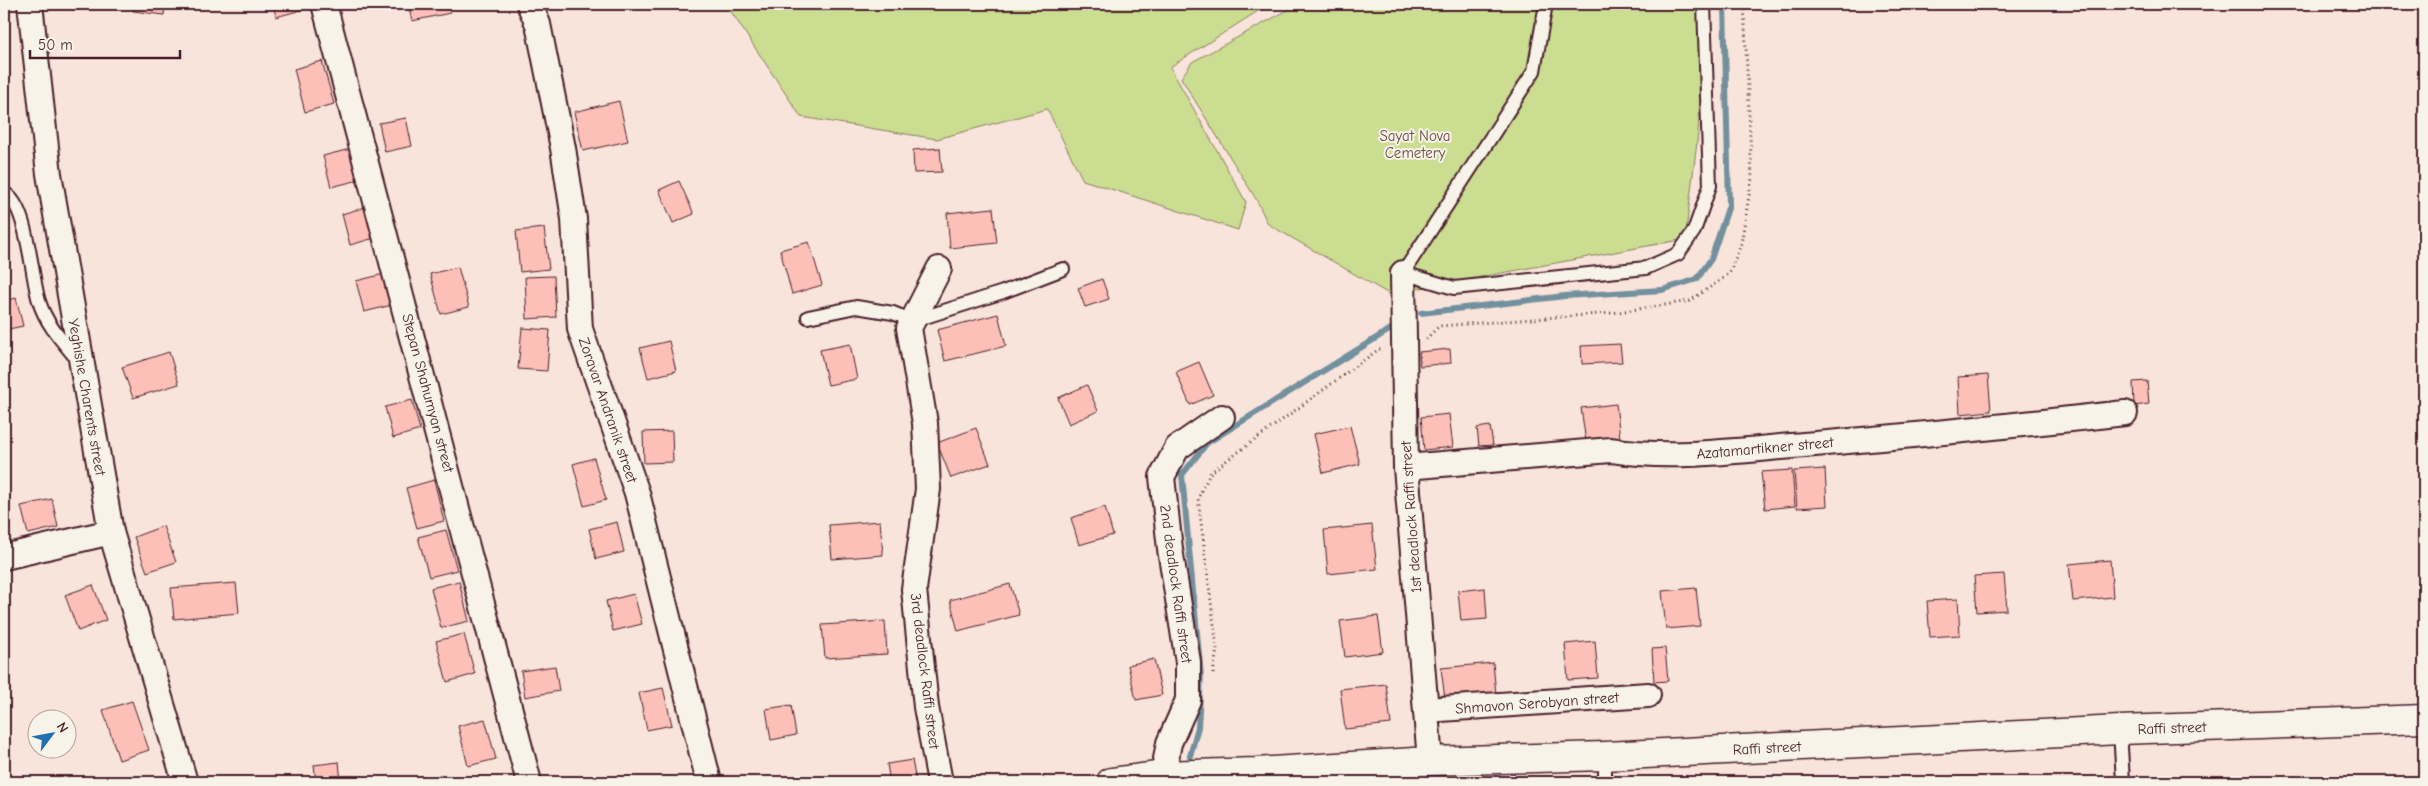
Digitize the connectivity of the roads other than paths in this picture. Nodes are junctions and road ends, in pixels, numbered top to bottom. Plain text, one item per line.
1 (30, 4) edge
2 (324, 4) edge
3 (529, 4) edge
4 (1546, 4) edge
5 (1704, 4) edge
6 (4, 193) edge
7 (1063, 269) dead end
8 (938, 270) dead end
9 (1403, 273) junction
10 (808, 317) dead end
11 (913, 320) junction
12 (82, 365) junction
13 (2125, 414) dead end
14 (1222, 417) dead end
15 (1406, 468) junction
16 (111, 532) junction
17 (4, 556) edge
18 (1648, 695) dead end
19 (1426, 710) junction
20 (2424, 719) edge
21 (2120, 730) junction
22 (1430, 761) junction
23 (1605, 769) edge
24 (1163, 775) junction
25 (1125, 781) edge
26 (186, 782) edge
27 (529, 782) edge
28 (709, 782) edge
29 (940, 782) edge
30 (2123, 782) edge

1 - 12 street, Yeghishe Charents street
2 - 27 street, Stepan Shahumyan street
3 - 28 street, Zoravar Andranik street
4 - 9 lane
5 - 9 lane
6 - 12 lane
7 - 11 lane
8 - 11 street, 3rd deadlock Raffi street
9 - 15 street, 1st deadlock Raffi street
10 - 11 lane
11 - 29 street, 3rd deadlock Raffi street
12 - 16 street, Yeghishe Charents street
13 - 15 street, Azatamartikner street
14 - 24 street, 2nd deadlock Raffi street
15 - 19 street, 1st deadlock Raffi street
16 - 17 street
16 - 26 street, Yeghishe Charents street
18 - 19 street, Shmavon Serobyan street
19 - 22 street, 1st deadlock Raffi street
20 - 21 main road, Raffi street
21 - 23 main road, Raffi street
21 - 30 lane
22 - 23 main road, Raffi street
22 - 24 main road, Raffi street
24 - 25 main road, Raffi street

